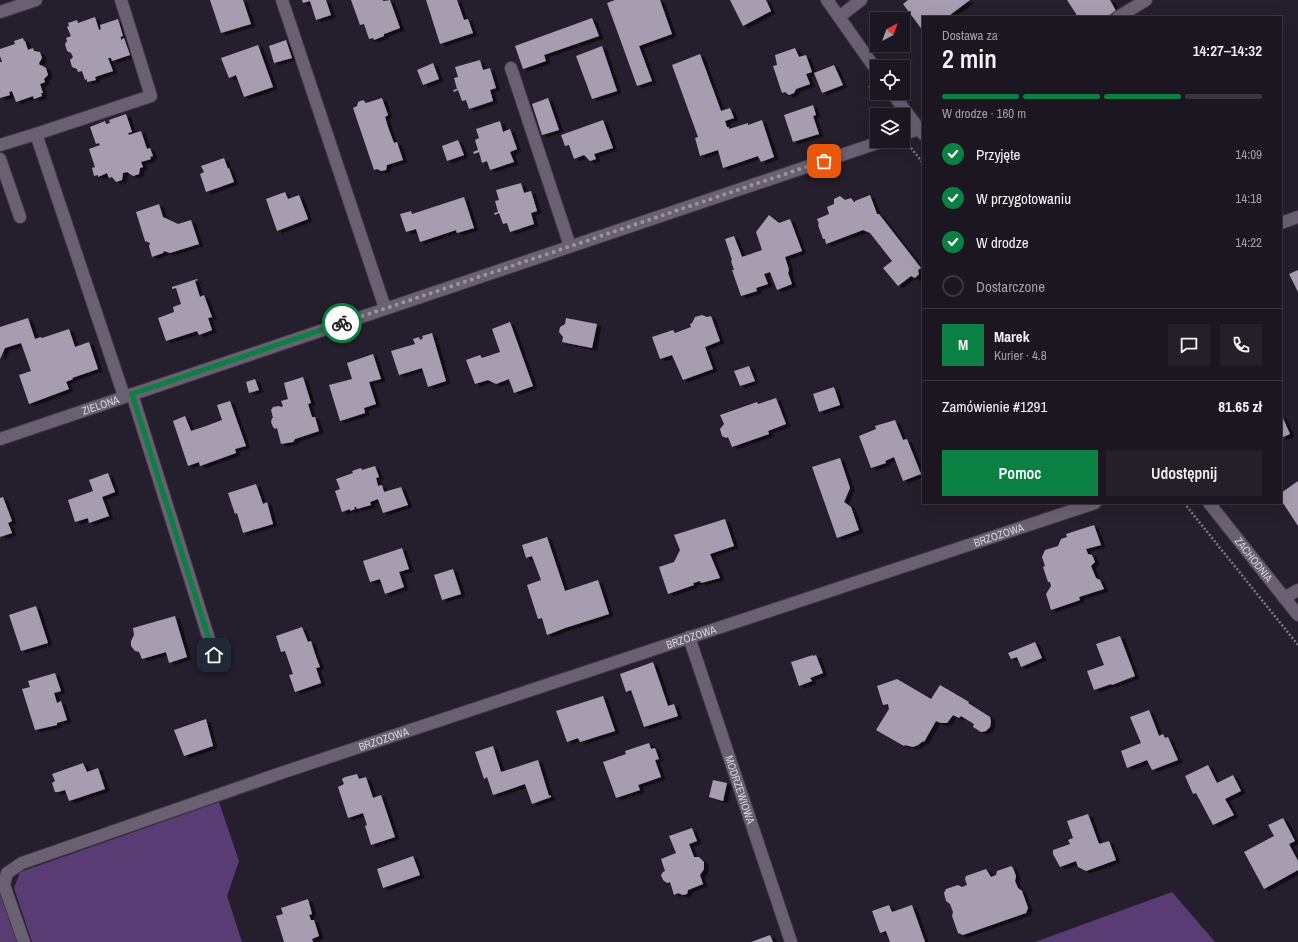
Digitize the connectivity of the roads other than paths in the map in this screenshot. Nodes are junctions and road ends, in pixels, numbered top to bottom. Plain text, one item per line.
1 (36, 0) edge
2 (121, 0) edge
3 (282, 0) edge
4 (827, 0) edge
5 (861, 0) edge
6 (1146, 0) edge
7 (0, 12) edge
8 (1120, 16) edge
9 (839, 17) junction
10 (870, 61) edge
11 (511, 68) dead end
12 (898, 100) edge
13 (922, 131) edge
14 (36, 134) junction
15 (910, 136) edge
16 (870, 145) edge
17 (0, 146) edge
18 (0, 159) edge
19 (20, 217) dead end
20 (1298, 217) edge
21 (1282, 223) edge
22 (570, 246) junction
23 (385, 308) junction
24 (128, 395) junction
25 (0, 439) edge
26 (1092, 504) edge
27 (1210, 504) edge
28 (1298, 590) edge
29 (1284, 598) junction
30 (1298, 615) edge
31 (689, 637) junction
32 (214, 655) dead end
33 (24, 942) edge
34 (791, 942) edge

1 - 7 street
2 - 14 street
3 - 23 street
4 - 9 street
5 - 9 street
6 - 8 street
9 - 10 street
11 - 22 street
12 - 13 street
13 - 15 street
14 - 17 street
14 - 24 street
16 - 22 street, ZIELONA
18 - 19 street
20 - 21 street
22 - 23 street, ZIELONA
23 - 24 street, ZIELONA
24 - 25 street, ZIELONA
24 - 32 street
26 - 31 street, BRZOZOWA
27 - 29 street, ZACHODNIA
28 - 29 street
29 - 30 street, ZACHODNIA
31 - 33 street, BRZOZOWA
31 - 34 street, MODRZEWIOWA

